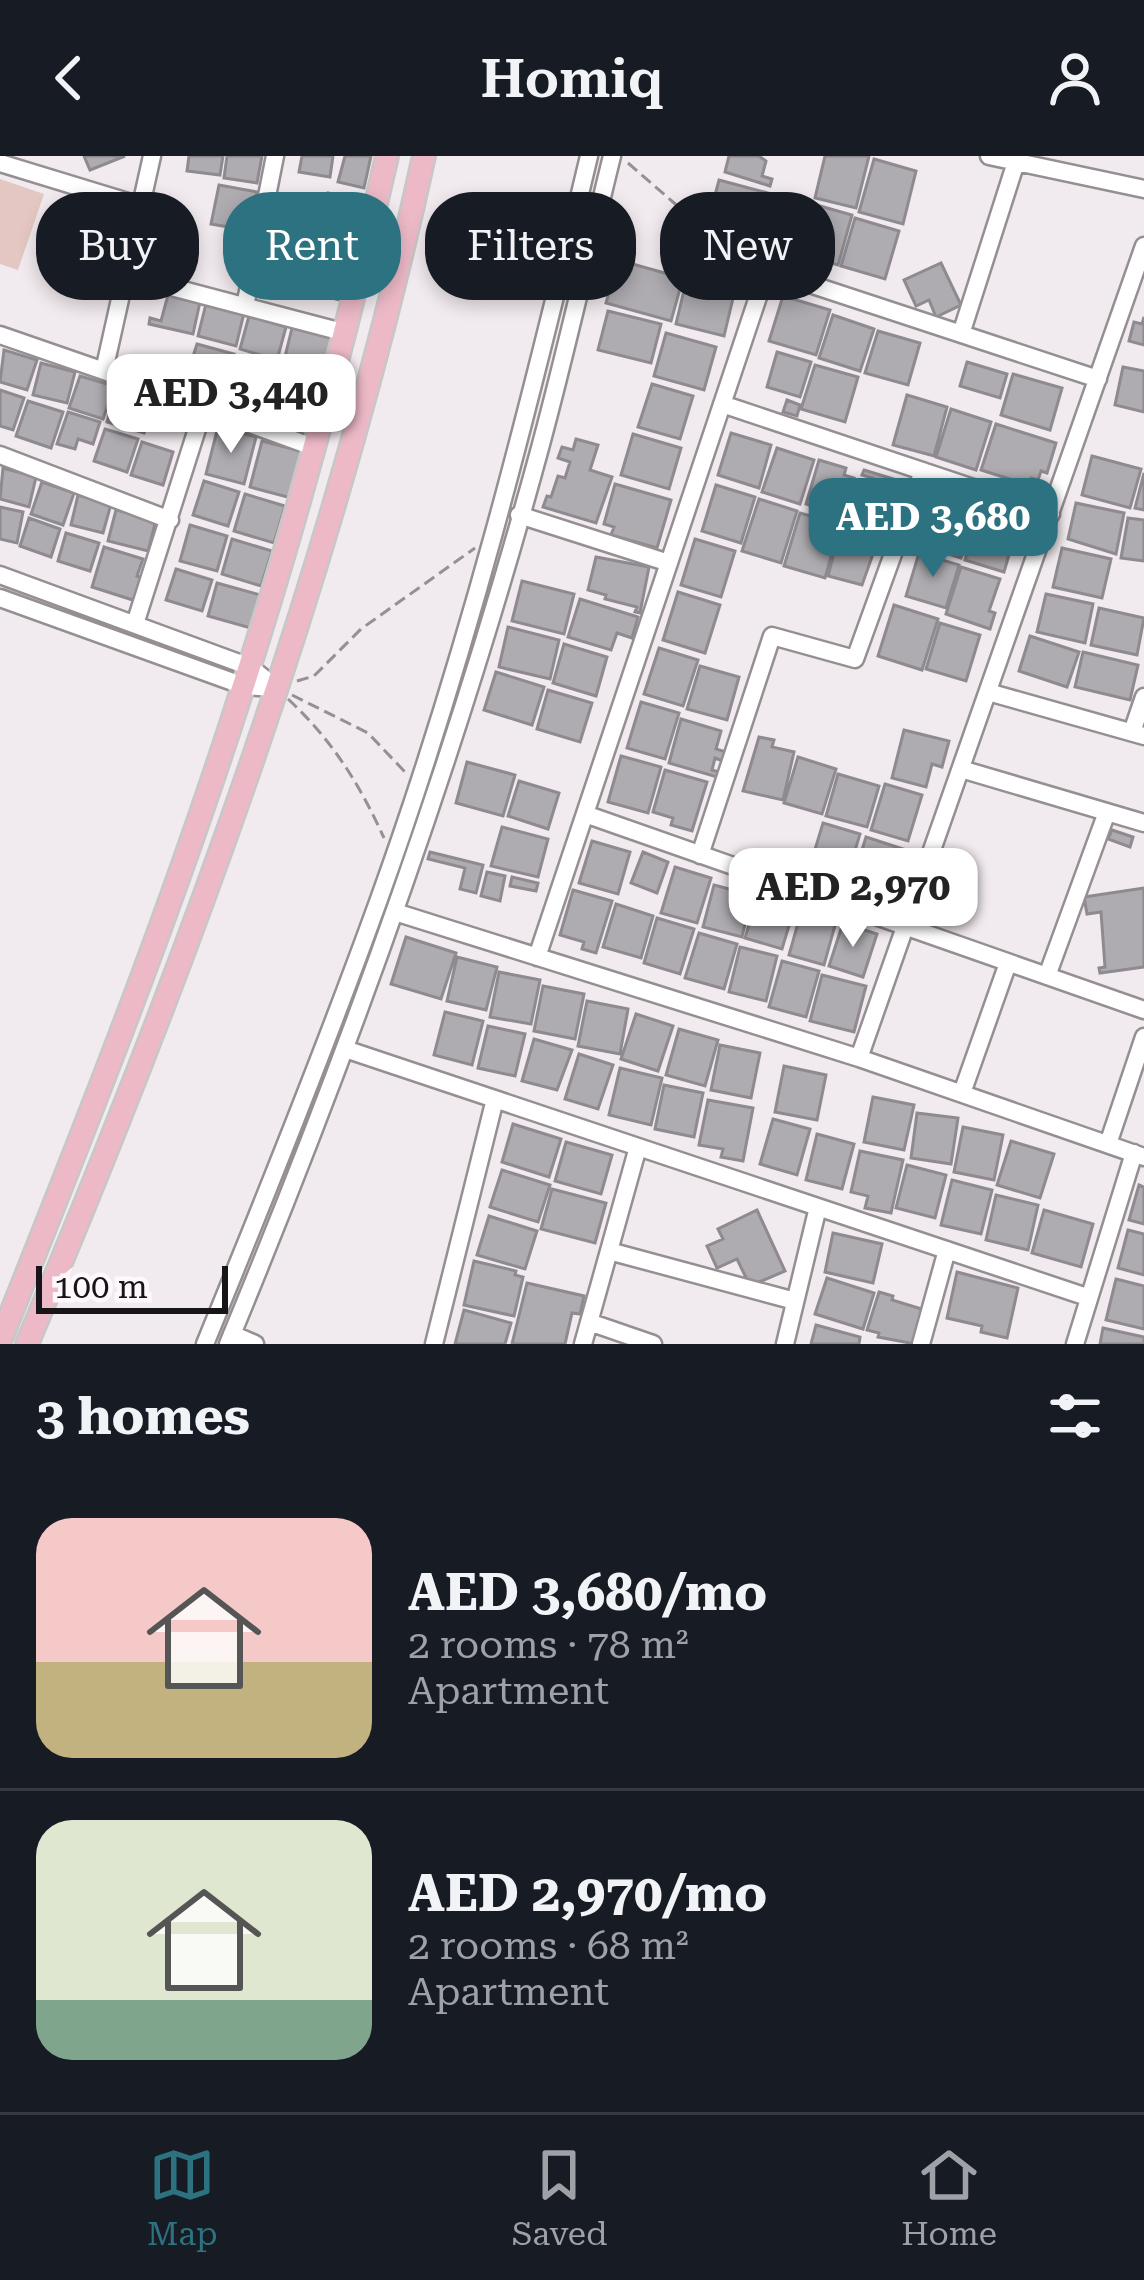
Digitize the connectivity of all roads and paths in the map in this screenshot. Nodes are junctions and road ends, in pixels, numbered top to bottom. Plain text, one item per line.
1 (152, 156) edge
2 (275, 156) edge
3 (387, 156) edge
4 (424, 156) edge
5 (589, 156) edge
6 (616, 156) edge
7 (989, 156) edge
8 (1016, 162) junction
9 (0, 163) edge
10 (1144, 189) edge
11 (95, 192) edge
12 (144, 192) edge
13 (660, 192) edge
14 (1144, 246) edge
15 (835, 292) edge
16 (199, 294) edge
17 (120, 300) edge
18 (757, 300) edge
19 (244, 306) junction
20 (346, 333) junction
21 (961, 334) junction
22 (0, 335) edge
23 (104, 371) junction
24 (1098, 379) junction
25 (722, 404) junction
26 (204, 407) junction
27 (316, 448) junction
28 (0, 455) edge
29 (923, 471) junction
30 (520, 514) junction
31 (1051, 514) junction
32 (170, 520) junction
33 (492, 538) junction
34 (669, 563) junction
35 (0, 575) edge
36 (0, 598) edge
37 (135, 624) junction
38 (247, 676) junction
39 (276, 688) junction
40 (988, 692) junction
41 (1144, 697) edge
42 (1138, 734) edge
43 (961, 769) junction
44 (414, 793) junction
45 (1107, 812) junction
46 (585, 814) junction
47 (1144, 823) edge
48 (700, 855) junction
49 (389, 869) junction
50 (395, 912) junction
51 (905, 927) junction
52 (537, 957) junction
53 (1007, 963) junction
54 (1047, 976) junction
55 (1144, 1010) edge
56 (1144, 1037) edge
57 (345, 1049) junction
58 (859, 1058) junction
59 (962, 1094) junction
60 (495, 1099) junction
61 (1108, 1144) junction
62 (638, 1147) junction
63 (1139, 1155) edge
64 (818, 1207) junction
65 (947, 1250) junction
66 (609, 1251) junction
67 (1087, 1297) junction
68 (795, 1301) junction
69 (589, 1322) junction
70 (1, 1338) edge
71 (230, 1339) edge
72 (27, 1344) edge
73 (205, 1344) edge
74 (255, 1344) edge
75 (434, 1344) edge
76 (583, 1344) edge
77 (652, 1344) edge
78 (785, 1344) edge
79 (921, 1344) edge
80 (1075, 1344) edge

1 - 12 street
2 - 19 street
3 - 20 main road
4 - 39 main road
5 - 33 street
6 - 13 path
6 - 30 street
7 - 8 street
8 - 10 street
8 - 21 street
9 - 11 street
14 - 24 street
15 - 21 street
16 - 19 street
17 - 23 street
18 - 25 street
19 - 20 street
20 - 27 main road
21 - 24 street
22 - 23 street
23 - 26 street
24 - 31 street
25 - 29 street
25 - 34 street
26 - 27 street
26 - 32 street
27 - 38 main road
28 - 32 street
29 - 31 street
29 - 48 street
30 - 34 street
30 - 50 street
31 - 40 street
32 - 37 street
33 - 39 path
33 - 44 street
34 - 46 street
35 - 37 street
36 - 38 street
37 - 38 street
38 - 39 street
38 - 70 main road
39 - 44 path
39 - 49 path
39 - 72 main road
40 - 42 street
40 - 43 street
41 - 42 street
43 - 45 street
43 - 51 street
44 - 49 street
45 - 47 street
45 - 54 street
46 - 48 street
46 - 52 street
48 - 51 street
49 - 73 street
50 - 52 street
50 - 57 street
51 - 53 street
51 - 58 street
52 - 58 street
53 - 54 street
53 - 59 street
54 - 55 street
56 - 61 street
57 - 60 street
57 - 71 street
58 - 59 street
59 - 61 street
60 - 62 street
60 - 75 street
61 - 63 street
62 - 64 street
62 - 66 street
63 - 67 street
64 - 65 street
64 - 68 street
65 - 67 street
65 - 79 street
66 - 68 street
66 - 69 street
67 - 80 street
68 - 78 street
69 - 76 street
69 - 77 street
71 - 74 street

